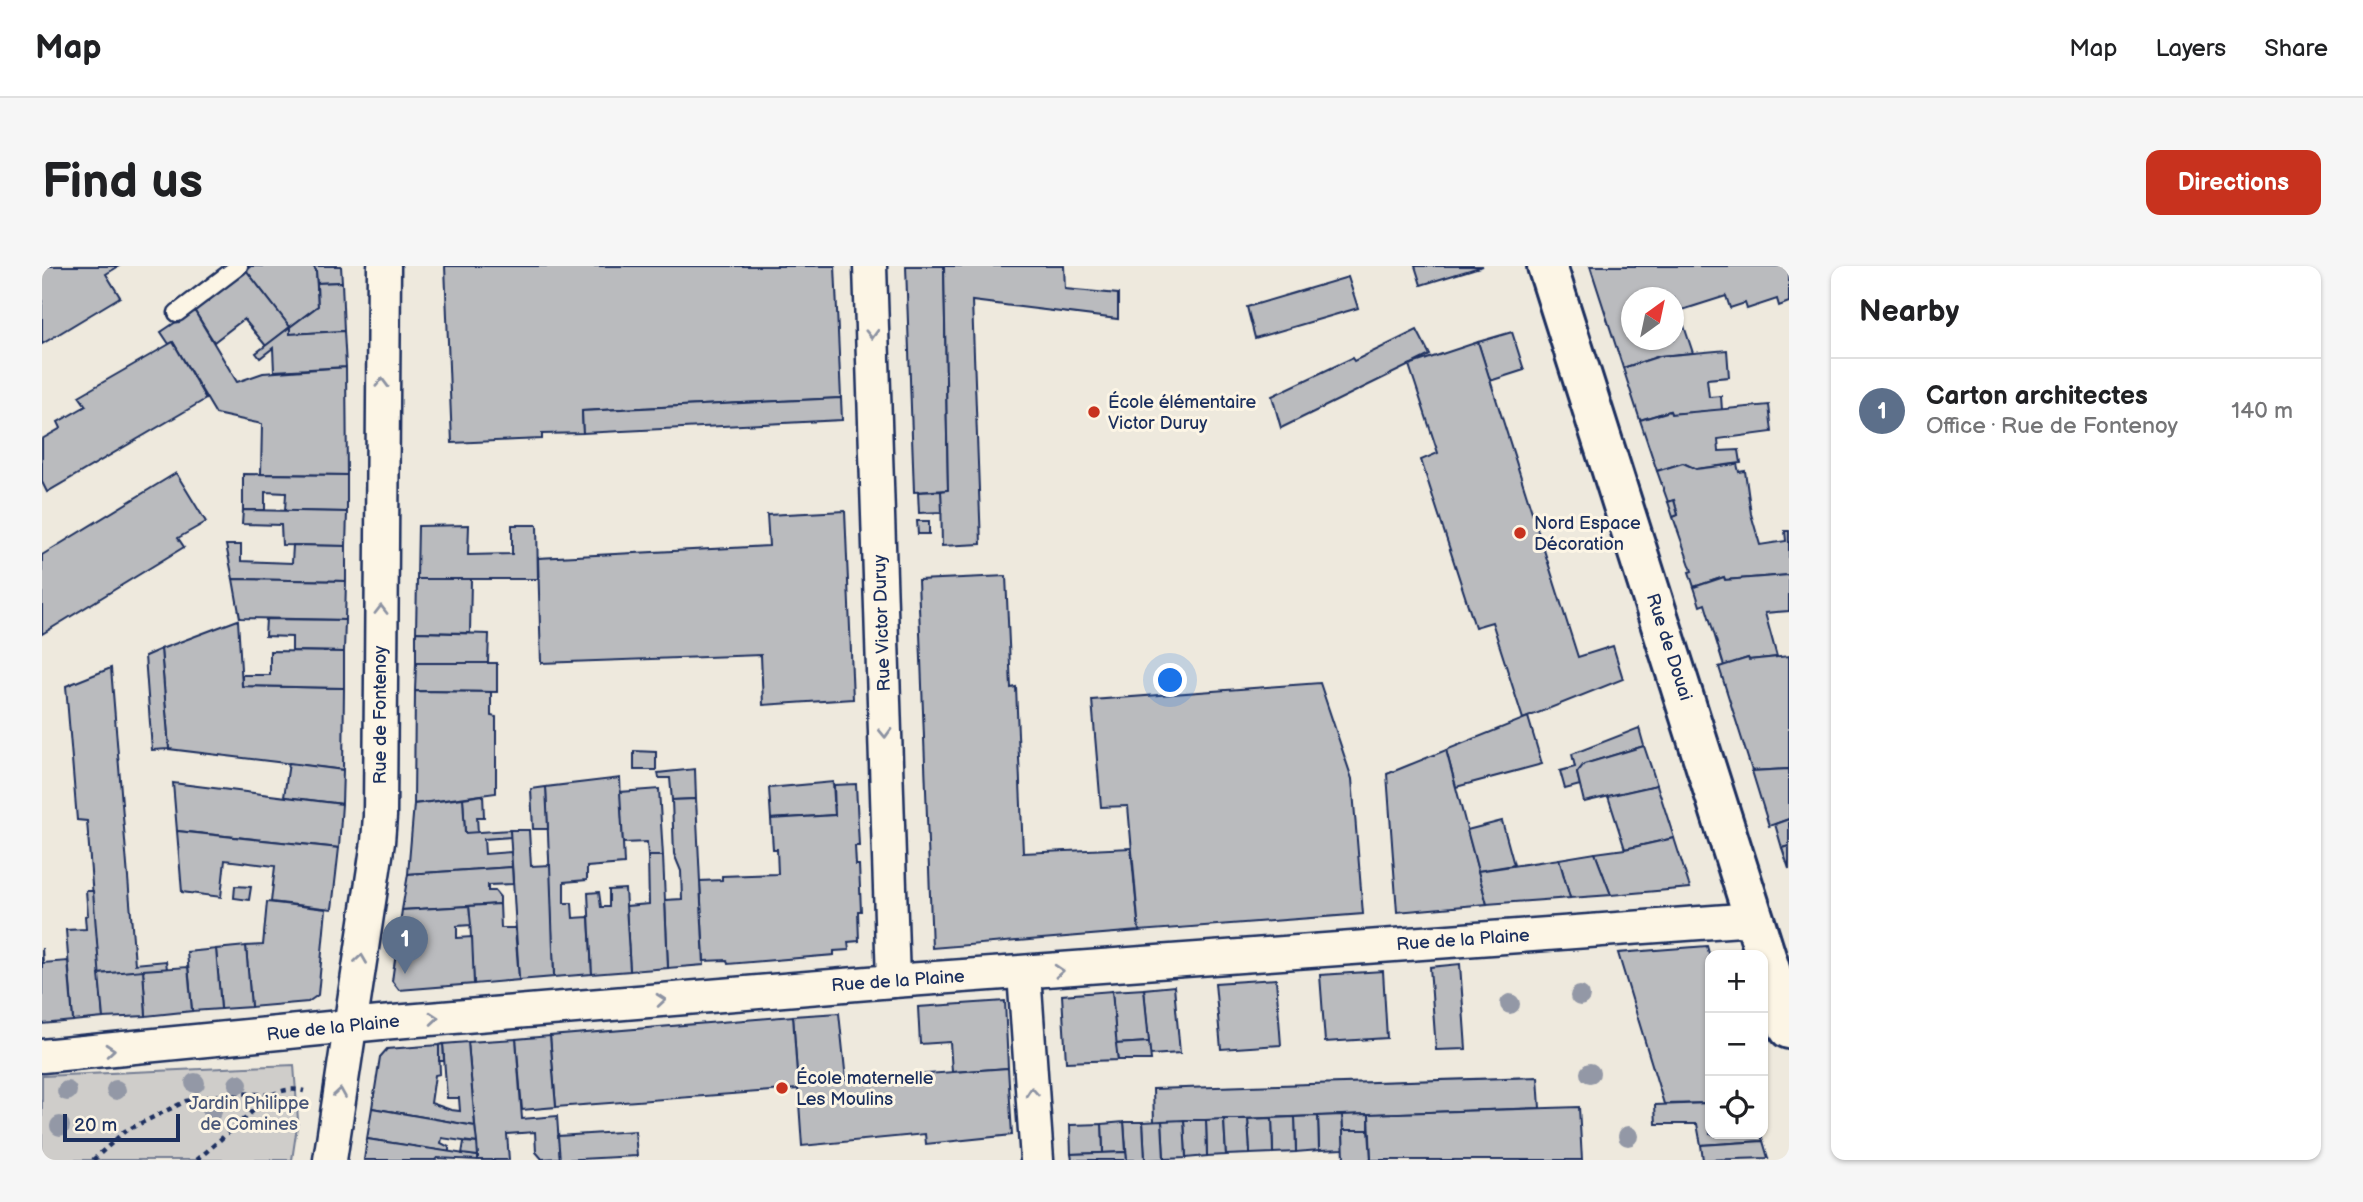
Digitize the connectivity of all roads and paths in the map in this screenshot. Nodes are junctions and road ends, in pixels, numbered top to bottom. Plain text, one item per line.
1 (239, 266) edge
2 (384, 266) edge
3 (870, 266) edge
4 (1547, 266) edge
5 (177, 313) dead end
6 (1755, 919) junction
7 (1024, 973) junction
8 (894, 981) junction
9 (351, 1027) junction
10 (1789, 1029) edge
11 (42, 1056) edge
12 (280, 1091) dead end
13 (271, 1096) junction
14 (93, 1160) edge
15 (197, 1160) edge
16 (330, 1160) edge
17 (1037, 1160) edge

1 - 5 lane
9 -> 2 street, Rue de Fontenoy
3 -> 8 street, Rue Victor Duruy
4 - 6 street, Rue de Douai
7 -> 6 street, Rue de la Plaine
6 - 10 street, Rue de Douai
7 - 8 street, Rue de la Plaine
17 -> 7 street
9 -> 8 street, Rue de la Plaine
11 -> 9 street, Rue de la Plaine
16 -> 9 street, Rue de Fontenoy
12 - 13 path
13 - 14 path
13 - 15 path

